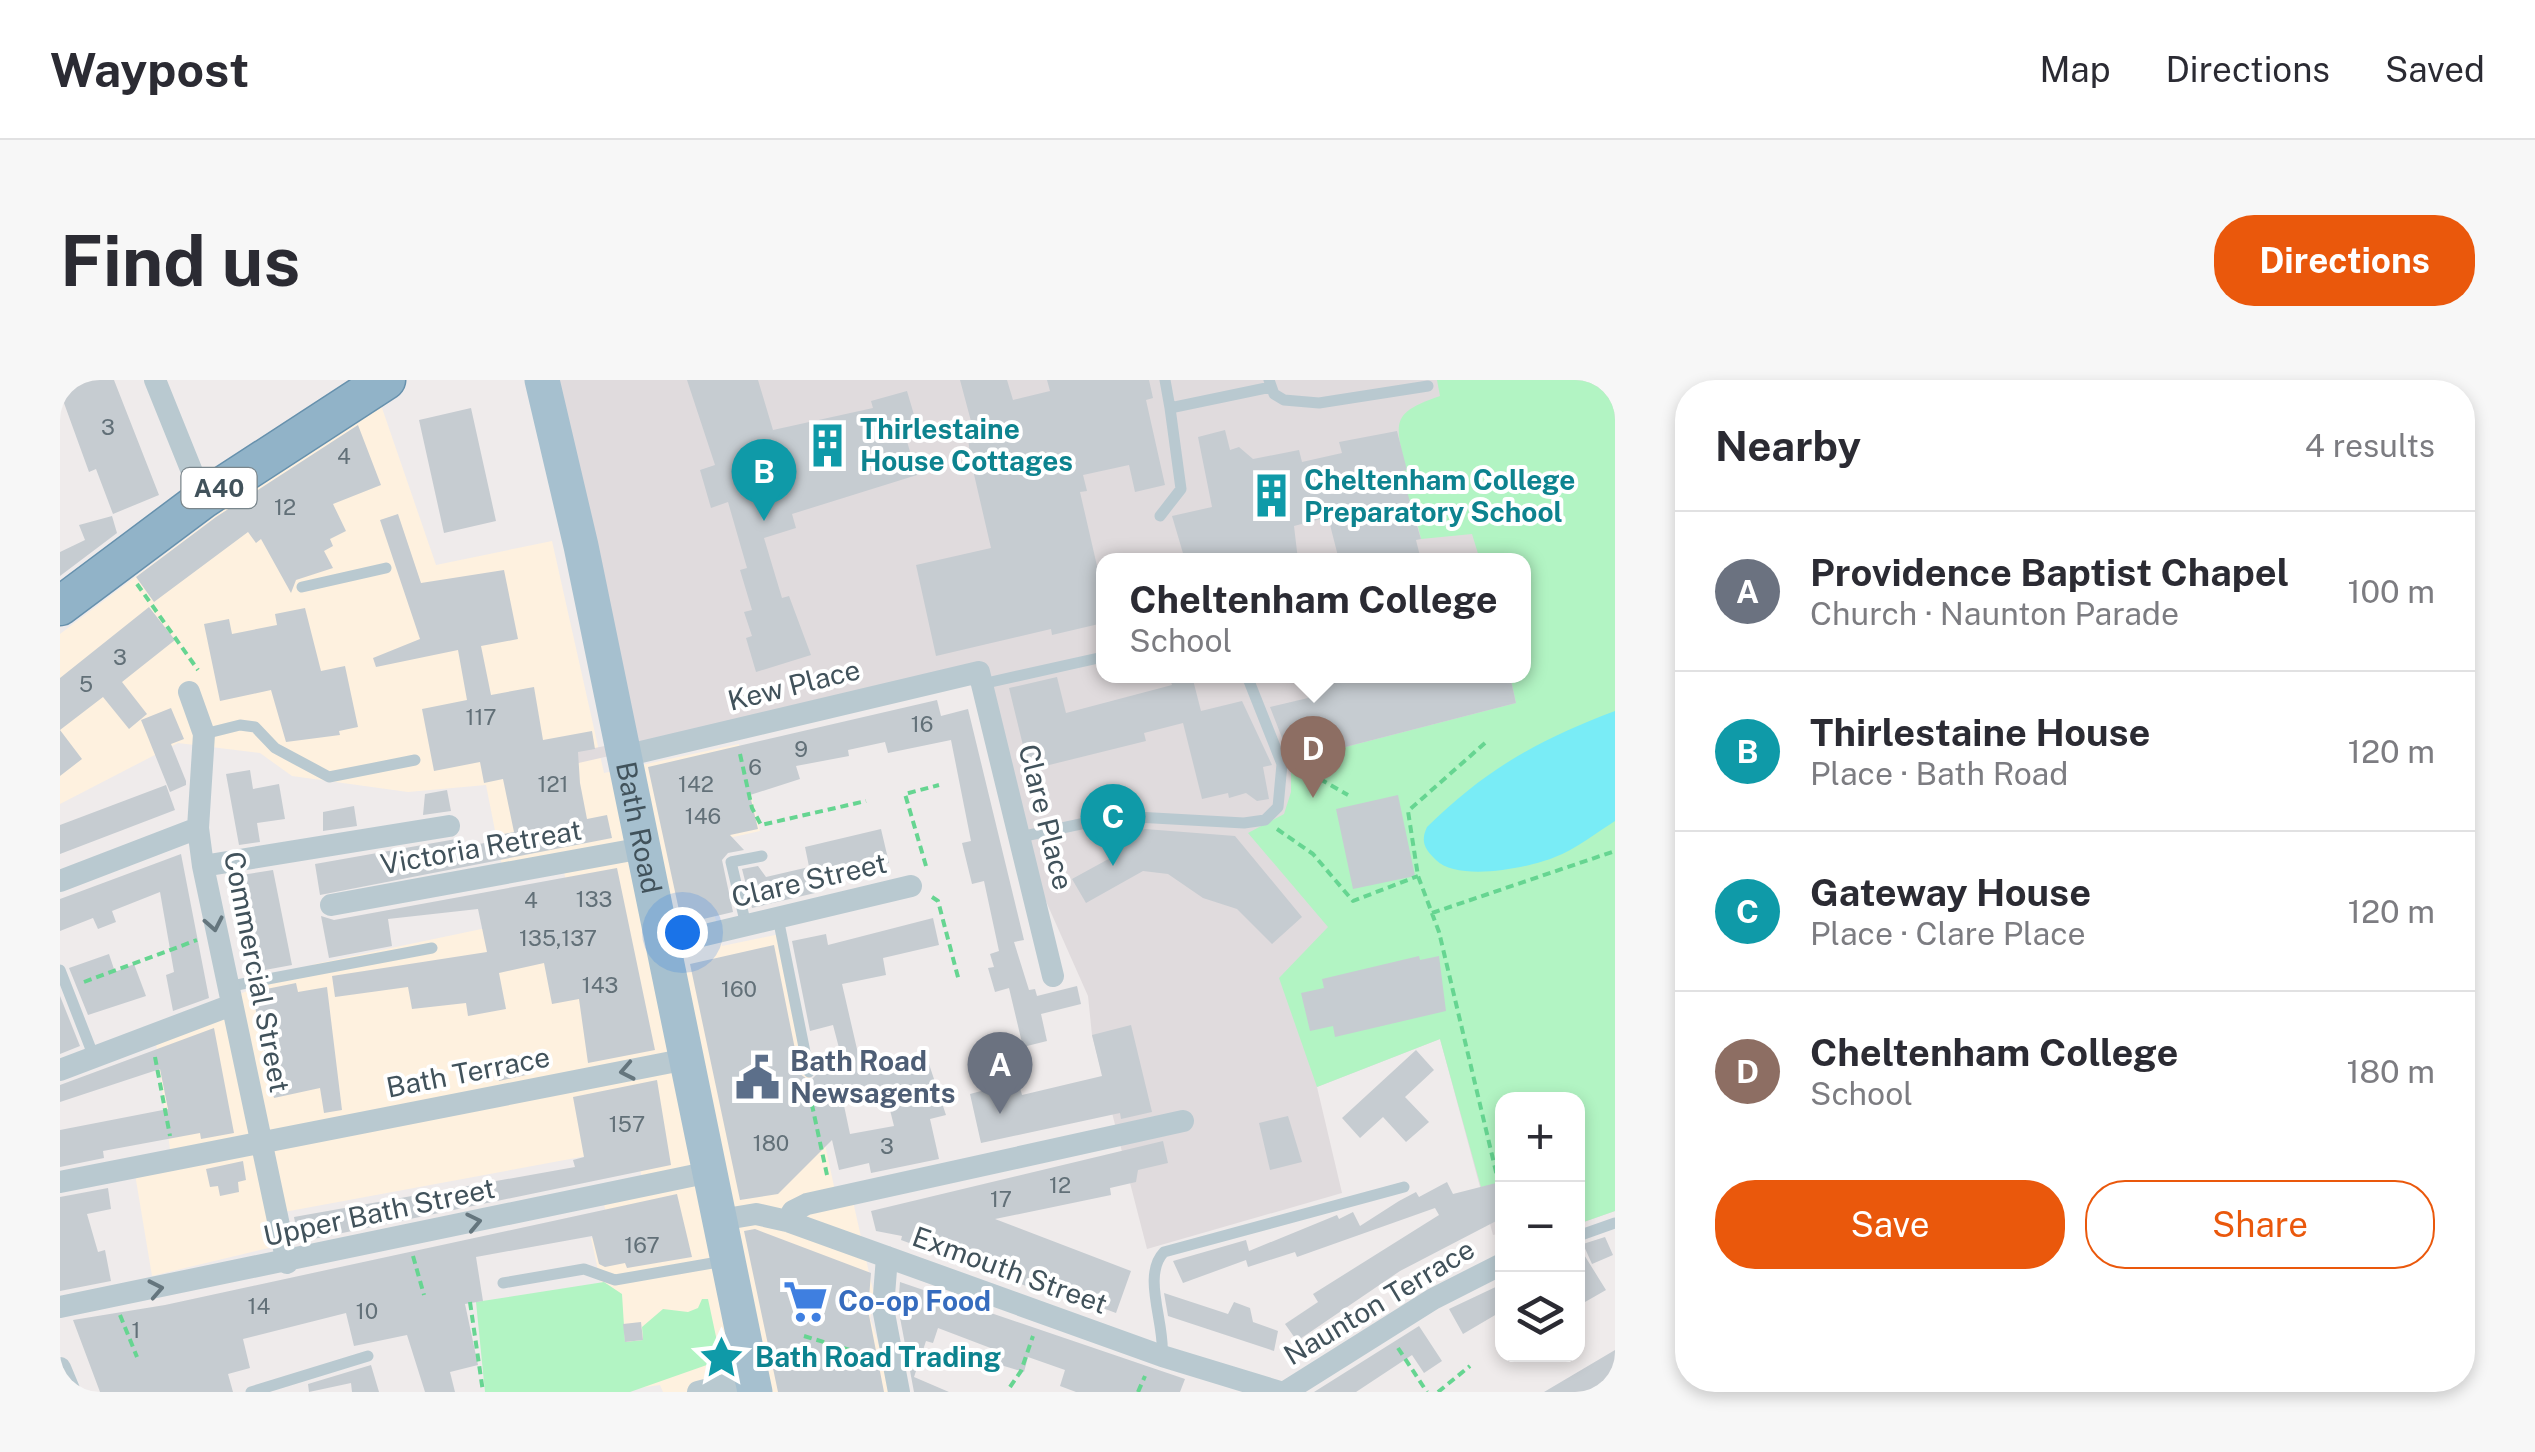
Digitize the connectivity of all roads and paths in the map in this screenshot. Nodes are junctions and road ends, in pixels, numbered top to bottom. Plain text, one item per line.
1 (156, 380) edge
2 (386, 380) edge
3 (542, 380) edge
4 (1164, 380) edge
5 (1270, 383) edge
6 (1428, 386) dead end
7 (1170, 408) junction
8 (203, 498) junction
9 (1160, 516) dead end
10 (119, 560) junction
11 (386, 568) dead end
12 (302, 587) dead end
13 (60, 606) edge
14 (1096, 658) edge
15 (981, 678) junction
16 (1250, 683) edge
17 (189, 692) joint
18 (734, 730) junction
19 (204, 734) junction
20 (1485, 744) dead end
21 (624, 756) junction
22 (416, 760) dead end
23 (1282, 764) junction
24 (938, 786) dead end
25 (1348, 795) dead end
26 (866, 801) dead end
27 (1264, 820) junction
28 (450, 826) dead end
29 (198, 828) junction
30 (1020, 837) junction
31 (919, 842) dead end
32 (643, 848) junction
33 (1615, 851) edge
34 (762, 856) dead end
35 (203, 866) junction
36 (1418, 876) junction
37 (60, 881) edge
38 (910, 886) dead end
39 (331, 905) dead end
40 (1432, 913) junction
41 (778, 918) junction
42 (943, 919) dead end
43 (746, 926) junction
44 (216, 934) junction
45 (663, 945) junction
46 (432, 948) dead end
47 (60, 970) edge
48 (98, 976) dead end
49 (1053, 976) dead end
50 (959, 981) dead end
51 (228, 997) junction
52 (151, 1036) junction
53 (94, 1057) junction
54 (687, 1060) junction
55 (60, 1070) edge
56 (809, 1072) joint
57 (1182, 1120) dead end
58 (262, 1144) junction
59 (175, 1160) junction
60 (710, 1172) junction
61 (60, 1182) edge
62 (1498, 1182) edge
63 (830, 1186) dead end
64 (1404, 1188) dead end
65 (720, 1220) junction
66 (787, 1222) junction
67 (1615, 1223) edge
68 (1585, 1234) edge
69 (408, 1237) junction
70 (887, 1257) junction
71 (728, 1260) junction
72 (287, 1263) junction
73 (1495, 1268) edge
74 (503, 1283) dead end
75 (424, 1295) dead end
76 (112, 1297) junction
77 (470, 1302) dead end
78 (60, 1308) edge
79 (1041, 1312) junction
80 (804, 1336) dead end
81 (1394, 1342) dead end
82 (368, 1356) dead end
83 (1162, 1356) junction
84 (137, 1357) dead end
85 (894, 1363) junction
86 (1470, 1366) dead end
87 (60, 1368) edge
88 (754, 1385) edge
89 (1010, 1386) dead end
90 (70, 1392) edge
91 (250, 1392) edge
92 (483, 1392) edge
93 (698, 1392) edge
94 (899, 1392) edge
95 (1283, 1392) edge
96 (1427, 1392) edge
97 (1438, 1392) edge

1 - 8 street
2 - 8 highway, A40
3 - 21 main road, Bath Road
4 - 7 lane
5 - 6 lane
5 - 7 lane
7 - 9 lane
8 - 10 highway, A40
10 - 13 highway, A40
10 - 17 path
11 - 12 lane
14 - 15 lane
15 - 18 street, Kew Place
15 - 30 street, Clare Place
16 - 23 lane
17 - 19 street, Commercial Street
18 - 21 street, Kew Place
18 - 26 path
19 - 22 lane
19 - 29 street, Commercial Street
20 - 36 path
21 - 32 main road, Bath Road
23 - 25 path
23 - 27 lane
24 - 31 path
27 - 30 lane
27 - 36 path
28 - 35 street
29 - 35 street, Commercial Street
29 - 37 street
30 - 49 street, Clare Place
32 - 39 street, Victoria Retreat
32 - 45 main road, Bath Road
33 - 40 path
34 - 43 lane
35 -> 44 street, Commercial Street
36 - 40 path
38 - 41 street, Clare Street
40 - 62 path
41 - 43 street, Clare Street
41 - 56 lane
42 - 50 path
43 - 45 street, Clare Street
44 - 48 path
44 - 51 street, Commercial Street
45 - 54 main road, Bath Road
46 - 51 lane
47 - 53 lane
51 - 52 street
51 - 58 street, Commercial Street
52 - 53 street
52 - 59 path
53 - 55 street
54 -> 58 street, Bath Terrace
54 - 60 main road, Bath Road
56 - 63 path
57 - 66 street
58 - 59 street, Bath Terrace
58 - 72 street, Commercial Street
59 - 61 street, Bath Terrace
60 - 65 main road, Bath Road
69 -> 60 street, Upper Bath Street
64 - 83 lane
65 - 66 street, Exmouth Street
65 - 71 main road, Bath Road
66 - 70 street, Exmouth Street
67 - 68 lane
69 - 72 street, Upper Bath Street
69 - 75 path
70 - 79 street, Exmouth Street
70 - 85 street
71 - 74 lane
71 - 88 main road, Bath Road
76 -> 72 street, Upper Bath Street
73 - 95 street, Naunton Terrace
76 - 78 street, Upper Bath Street
76 - 84 path
77 - 92 path
79 - 83 street, Exmouth Street
79 - 89 path
80 - 85 path
81 - 96 path
82 - 91 lane
83 - 95 street, Exmouth Street
85 - 94 street
86 - 97 path
87 - 90 street
88 - 93 street

